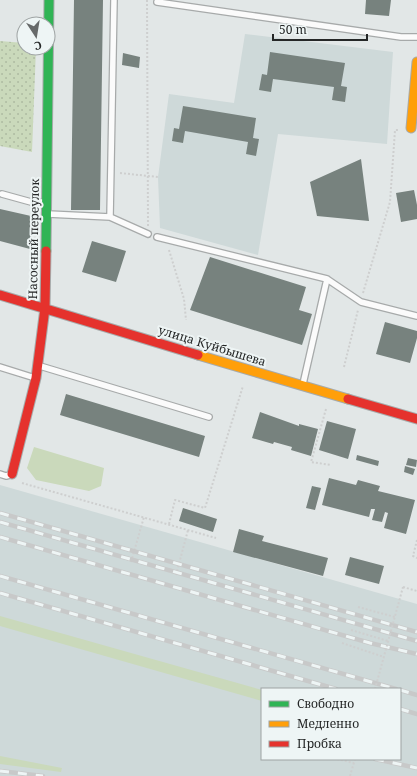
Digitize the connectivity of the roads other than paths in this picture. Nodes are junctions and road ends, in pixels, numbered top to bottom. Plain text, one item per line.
1 (49, 0) edge
2 (114, 0) edge
3 (157, 2) dead end
4 (417, 37) edge
5 (417, 62) edge
6 (411, 128) road end
7 (2, 194) dead end
8 (47, 202) junction
9 (46, 214) junction
10 (110, 217) junction
11 (148, 234) road end
12 (157, 237) dead end
13 (327, 279) junction
14 (0, 295) edge
15 (45, 308) junction
16 (417, 316) edge
17 (37, 366) junction
18 (0, 367) edge
19 (36, 378) junction
20 (302, 386) junction
21 (209, 417) dead end
22 (417, 419) edge
23 (0, 474) edge
24 (12, 474) joint

1 - 8 street, Насосный переулок
2 - 10 lane
3 - 4 lane
5 - 6 street
7 - 8 lane
8 - 9 street, Насосный переулок
9 - 10 lane
9 - 15 street, Насосный переулок
10 - 11 lane
12 - 13 lane
13 - 16 lane
13 - 20 lane
14 - 15 street, улица Куйбышева
15 - 17 street, Насосный переулок
15 - 20 street, улица Куйбышева
17 - 19 street, Насосный переулок
17 - 21 lane
18 - 19 lane
19 - 24 street, Насосный переулок
20 - 22 street, улица Куйбышева
23 - 24 lane

